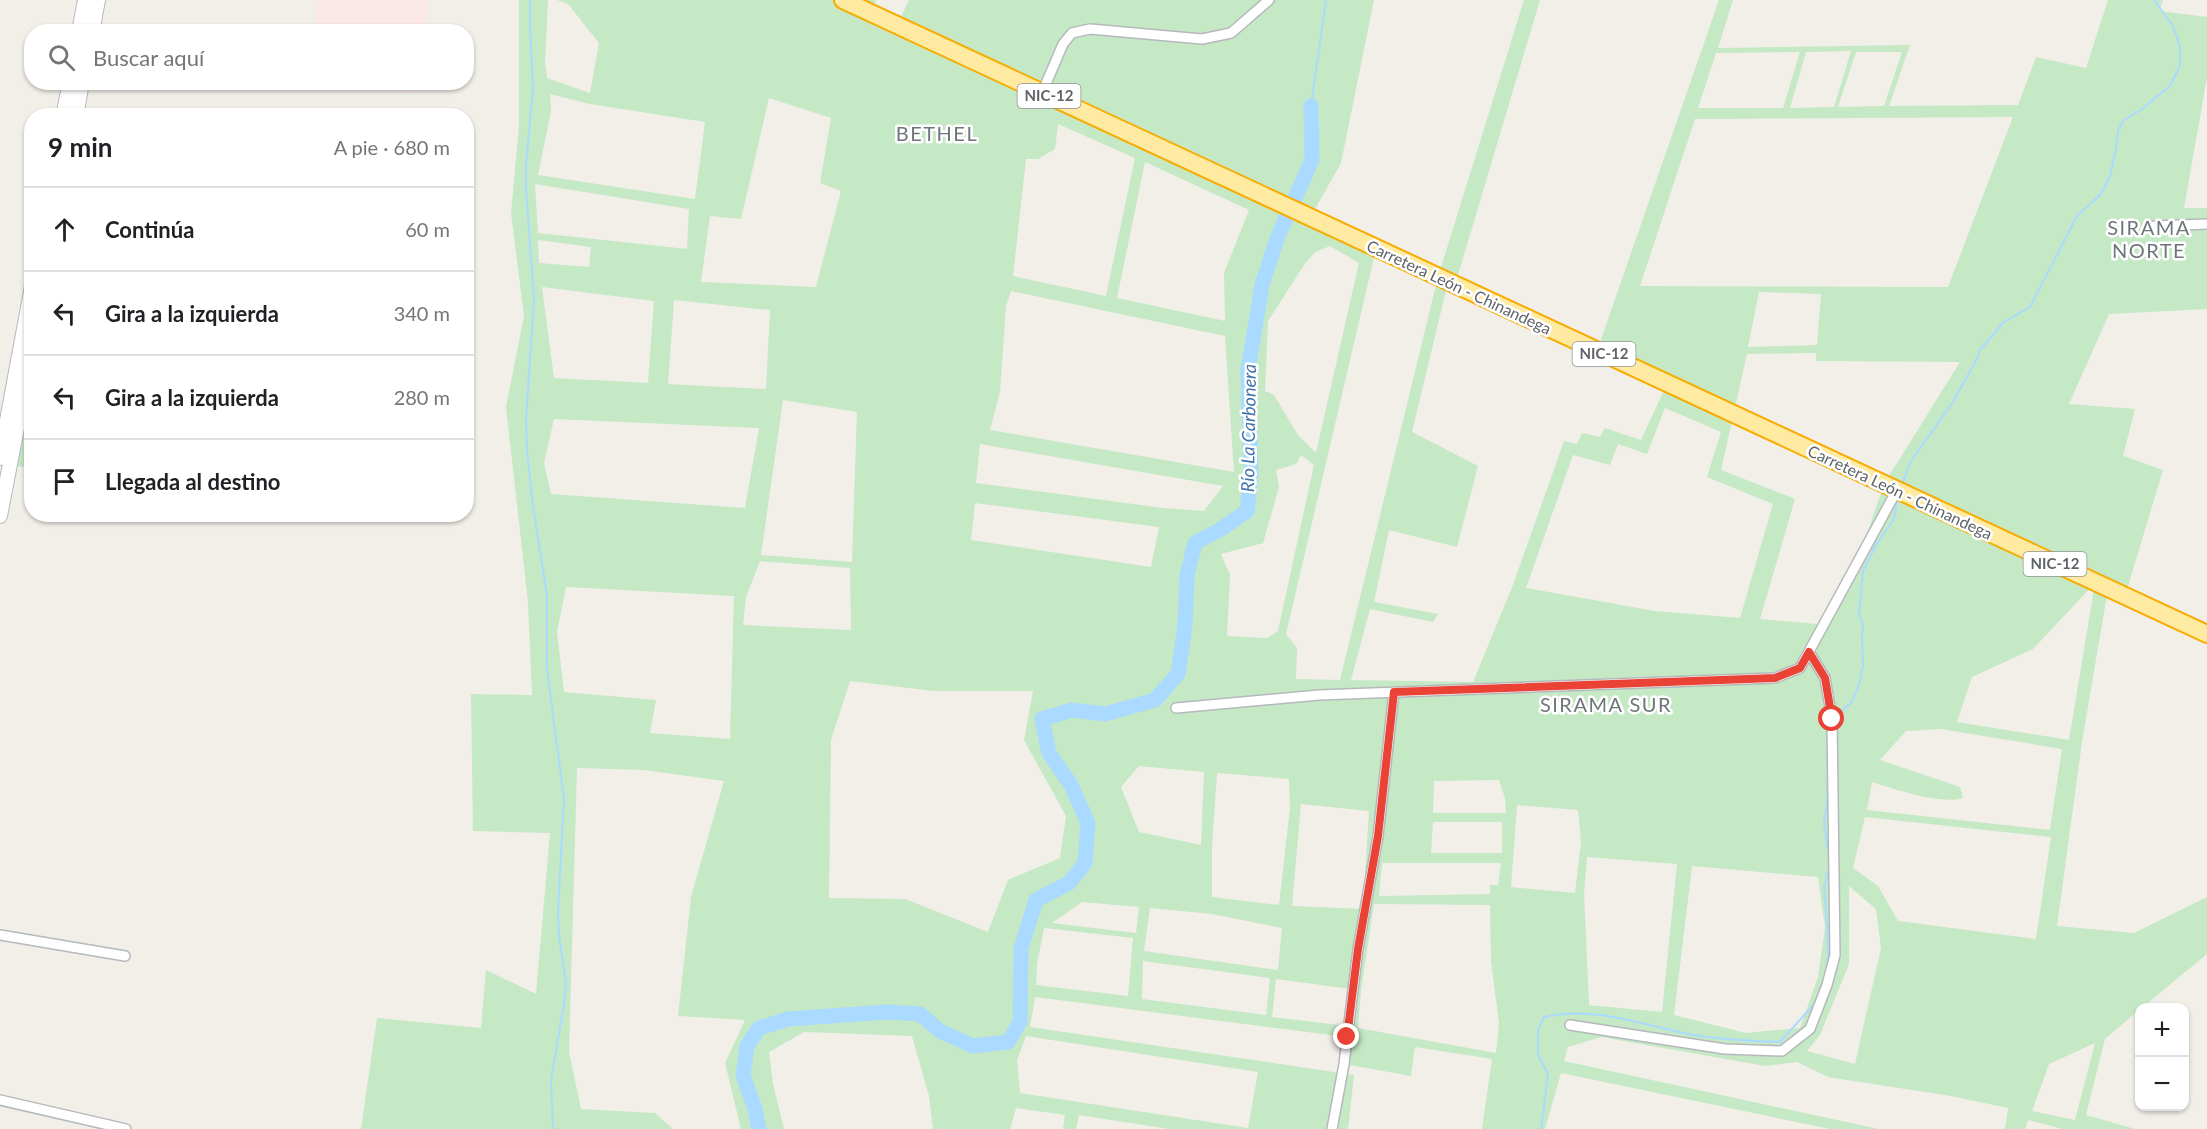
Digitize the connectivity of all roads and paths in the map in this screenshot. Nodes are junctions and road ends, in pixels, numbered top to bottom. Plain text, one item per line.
1 (85, 0) edge
2 (98, 0) edge
3 (843, 0) edge
4 (1269, 0) edge
5 (80, 24) edge
6 (94, 24) edge
7 (72, 92) edge
8 (1042, 93) junction
9 (66, 108) edge
10 (75, 108) edge
11 (2207, 224) edge
12 (2154, 226) dead end
13 (24, 329) edge
14 (24, 392) edge
15 (0, 458) edge
16 (1900, 492) junction
17 (0, 516) edge
18 (2207, 634) edge
19 (1809, 652) junction
20 (1394, 692) junction
21 (1176, 708) dead end
22 (0, 935) edge
23 (125, 956) dead end
24 (1570, 1026) dead end
25 (0, 1100) edge
26 (126, 1129) edge
27 (1332, 1129) edge

1 - 5 main road
2 - 6 main road
3 - 8 highway, Carretera León - Chinandega / NIC-12
4 - 8 street
7 - 9 main road
7 - 10 main road
8 - 16 highway, Carretera León - Chinandega / NIC-12
11 - 12 street
13 - 15 main road
14 - 17 main road
16 - 18 highway, Carretera León - Chinandega / NIC-12
16 - 19 street
19 - 20 street
19 - 24 street
20 - 21 street
20 - 27 street
22 - 23 street
25 - 26 street

